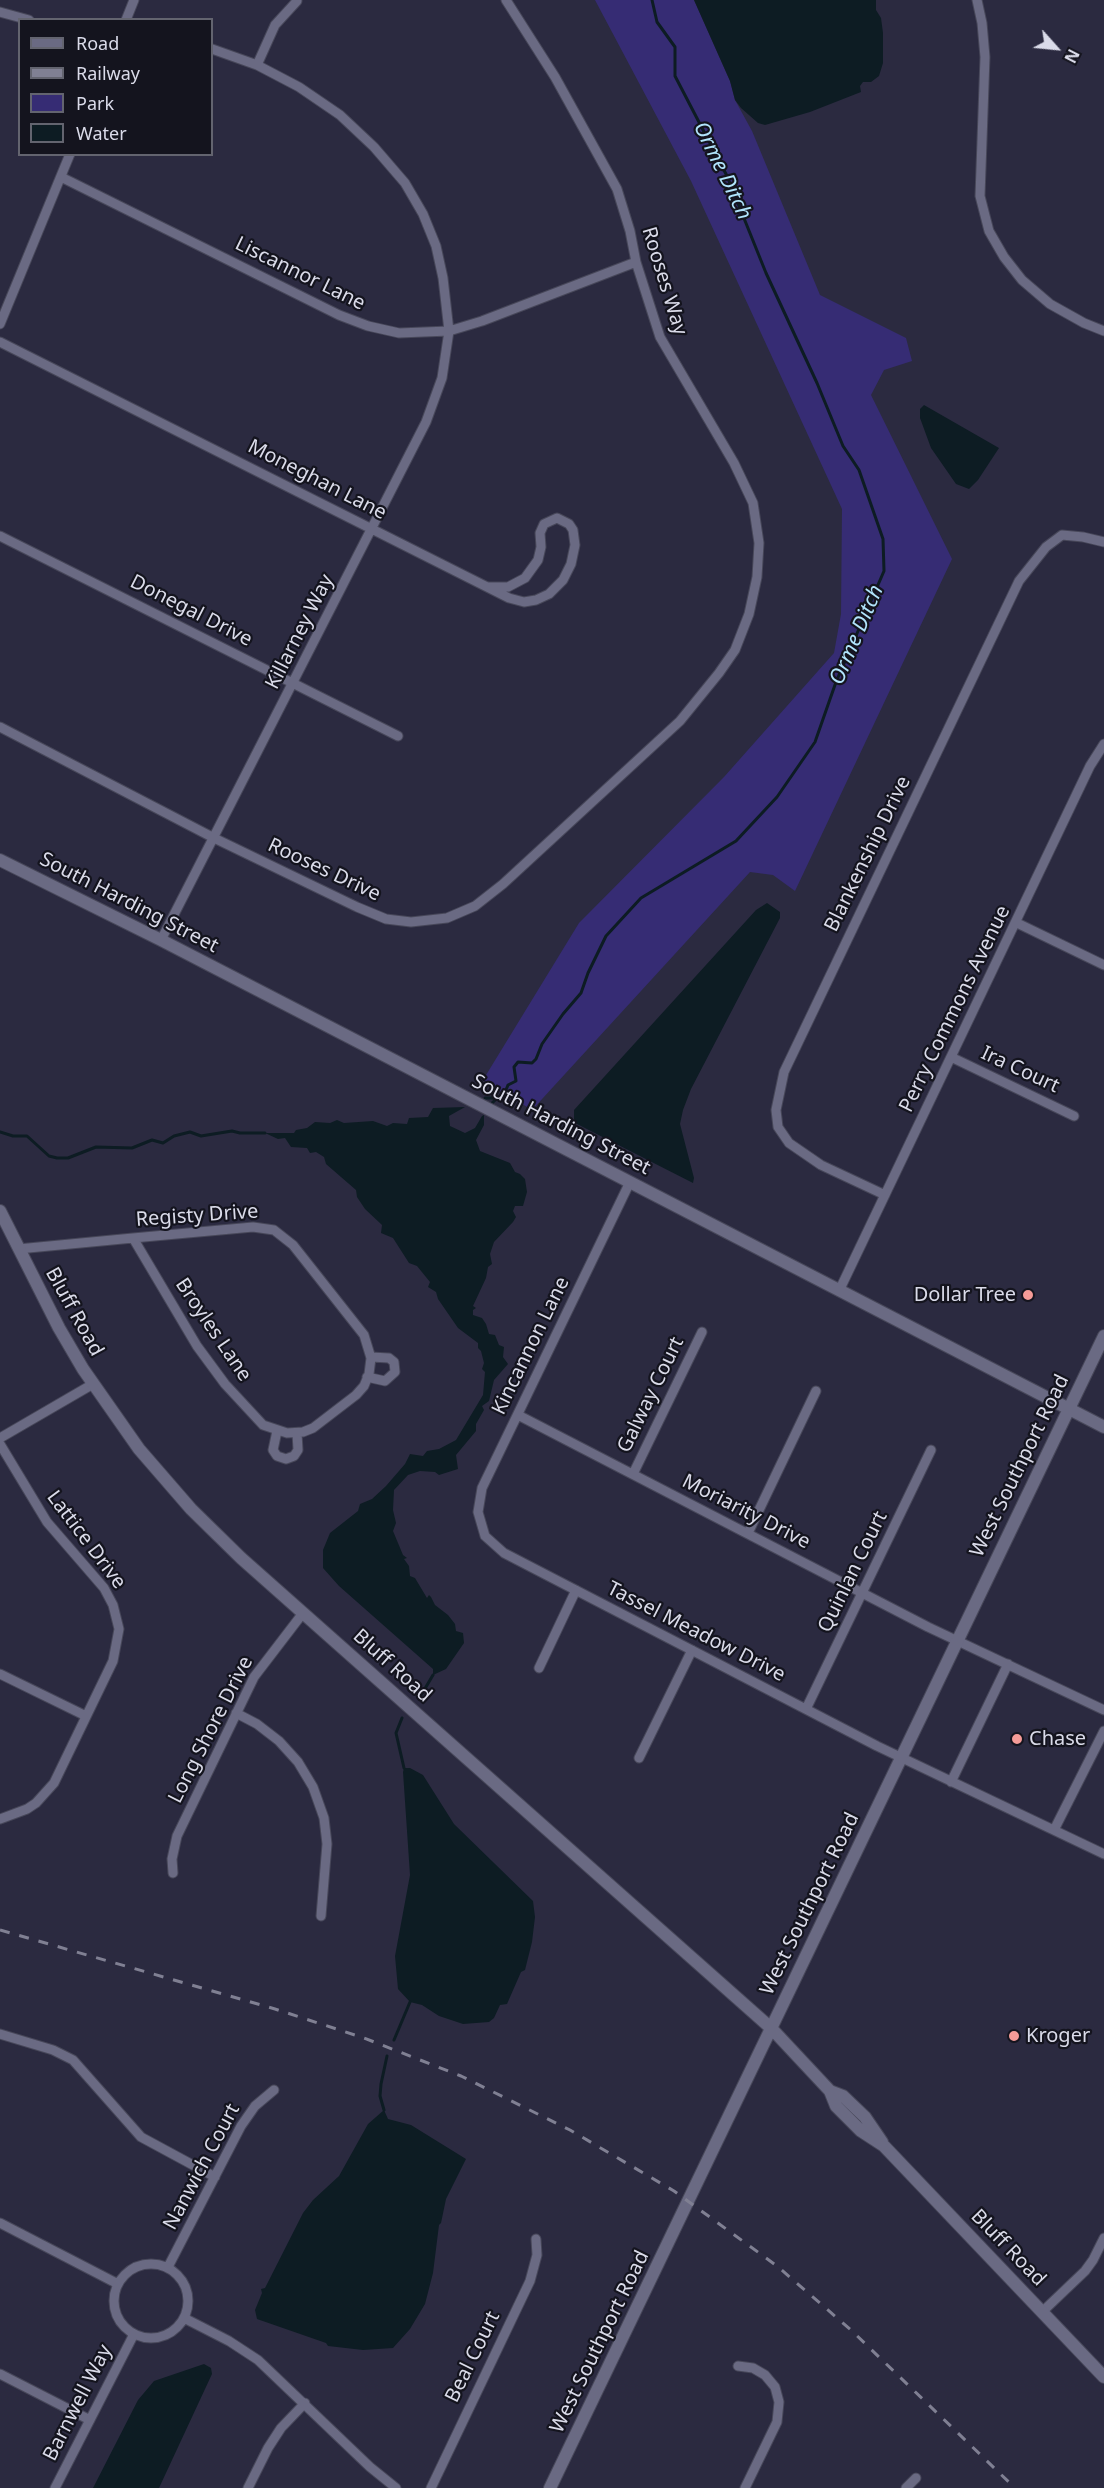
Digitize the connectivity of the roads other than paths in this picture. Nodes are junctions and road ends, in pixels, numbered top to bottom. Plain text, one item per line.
1 (134, 0) edge
2 (506, 0) edge
3 (977, 0) edge
4 (297, 1) edge
5 (0, 12) edge
6 (22, 18) edge
7 (127, 18) edge
8 (213, 49) edge
9 (257, 65) junction
10 (69, 156) edge
11 (61, 177) junction
12 (636, 262) junction
13 (0, 324) edge
14 (449, 331) junction
15 (1104, 331) edge
16 (0, 342) edge
17 (373, 528) junction
18 (0, 536) edge
19 (1104, 542) edge
20 (489, 587) junction
21 (735, 650) joint
22 (294, 683) junction
23 (0, 727) edge
24 (398, 736) dead end
25 (1104, 744) edge
26 (214, 838) junction
27 (0, 860) edge
28 (1017, 923) junction
29 (161, 940) junction
30 (1104, 965) edge
31 (951, 1058) junction
32 (1074, 1116) dead end
33 (630, 1182) junction
34 (885, 1195) junction
35 (0, 1211) edge
36 (133, 1238) junction
37 (18, 1249) junction
38 (839, 1291) junction
39 (702, 1332) dead end
40 (1104, 1336) edge
41 (370, 1357) junction
42 (367, 1377) junction
43 (93, 1384) junction
44 (816, 1391) dead end
45 (1068, 1409) junction
46 (518, 1415) junction
47 (322, 1422) joint
48 (1104, 1427) edge
49 (277, 1431) junction
50 (297, 1433) junction
51 (0, 1438) edge
52 (0, 1444) edge
53 (931, 1450) dead end
54 (633, 1474) junction
55 (482, 1528) joint
56 (748, 1533) junction
57 (576, 1590) junction
58 (863, 1593) junction
59 (303, 1612) junction
60 (958, 1640) junction
61 (692, 1650) junction
62 (1008, 1664) junction
63 (539, 1668) dead end
64 (0, 1674) edge
65 (806, 1709) junction
66 (1104, 1710) edge
67 (236, 1713) junction
68 (86, 1716) junction
69 (1104, 1731) edge
70 (639, 1758) dead end
71 (902, 1758) junction
72 (951, 1782) junction
73 (0, 1819) edge
74 (1054, 1830) junction
75 (1104, 1854) edge
76 (173, 1873) dead end
77 (321, 1916) dead end
78 (772, 2029) junction
79 (0, 2034) edge
80 (274, 2090) dead end
81 (215, 2177) junction
82 (0, 2223) edge
83 (1104, 2238) edge
84 (536, 2239) dead end
85 (168, 2267) junction
86 (118, 2284) junction
87 (1042, 2312) junction
88 (184, 2318) junction
89 (134, 2334) junction
90 (738, 2366) dead end
91 (0, 2374) edge
92 (1104, 2377) edge
93 (305, 2403) junction
94 (90, 2420) junction
95 (916, 2478) dead end
96 (55, 2488) edge
97 (248, 2488) edge
98 (396, 2488) edge
99 (430, 2488) edge
100 (550, 2488) edge
101 (745, 2488) edge
102 (906, 2488) edge

1 - 7 street
2 - 12 street, Rooses Way
3 - 15 street
4 - 9 street
5 - 6 street
8 - 9 street, Killarney Way
9 - 14 street, Killarney Way
10 - 11 street
11 - 13 street
11 - 14 street, Liscannor Lane
12 - 14 street, Liscannor Lane
12 - 21 street, Rooses Way
14 - 17 street, Killarney Way
16 - 17 street, Moneghan Lane
17 - 20 street, Moneghan Lane
17 - 22 street, Killarney Way
18 - 22 street, Donegal Drive
19 - 34 street, Blankenship Drive
20 - 20 street, Moneghan Lane
21 - 26 street, Rooses Drive
22 - 24 street, Donegal Drive
22 - 26 street, Killarney Way
23 - 26 street, Rooses Drive
25 - 28 street, Perry Commons Avenue
26 - 29 street, Killarney Way
27 - 29 main road, South Harding Street
28 - 30 street
28 - 31 street, Perry Commons Avenue
29 - 33 main road, South Harding Street
31 - 32 street, Ira Court
31 - 34 street, Perry Commons Avenue
33 - 38 main road, South Harding Street
33 - 46 street, Kincannon Lane
34 - 38 street, Perry Commons Avenue
35 - 37 main road, Bluff Road
36 - 37 street, Registy Drive
36 - 41 street, Registy Drive
36 - 49 street, Broyles Lane
37 - 43 main road, Bluff Road
38 - 45 main road, South Harding Street
39 - 54 street, Galway Court
40 - 45 main road, West Southport Road
41 - 42 street, Registy Drive
41 - 42 street
42 - 47 street, Registy Drive
43 - 51 street
43 - 59 main road, Bluff Road
44 - 56 street
45 - 48 main road, South Harding Street
45 - 60 main road, West Southport Road
46 - 54 street, Moriarity Drive
46 - 55 street, Kincannon Lane
47 - 50 street, Broyles Lane
49 - 50 street, Broyles Lane
49 - 50 street
52 - 68 street, Lattice Drive
53 - 58 street, Quinlan Court
54 - 56 street, Moriarity Drive
55 - 57 street, Tassel Meadow Drive
56 - 58 street, Moriarity Drive
57 - 61 street, Tassel Meadow Drive
57 - 63 street
58 - 60 street, Moriarity Drive
58 - 65 street, Quinlan Court
59 - 67 street, Long Shore Drive
59 - 78 main road, Bluff Road
60 - 62 street, Moriarity Drive
60 - 71 main road, West Southport Road
61 - 65 street, Tassel Meadow Drive
61 - 70 street
62 - 66 street, Moriarity Drive
62 - 72 street
64 - 68 street
65 - 71 street, Tassel Meadow Drive
67 - 76 street, Long Shore Drive
67 - 77 street
68 - 73 street
69 - 74 street
71 - 72 street, Tassel Meadow Drive
71 - 78 main road, West Southport Road
72 - 74 street, Tassel Meadow Drive
74 - 75 street, Tassel Meadow Drive
78 - 87 main road, Bluff Road
78 - 100 main road, West Southport Road
79 - 81 street
80 - 81 street, Nanwich Court
81 - 85 street, Nanwich Court
82 - 86 street
83 - 87 street
84 - 99 street, Beal Court
85 - 86 street
85 - 88 street
86 - 89 street
87 - 92 main road, Bluff Road
88 - 89 street
88 - 93 street
89 - 94 street, Barnwell Way
90 - 101 street
91 - 94 street
93 - 97 street
93 - 98 street
94 - 96 street, Barnwell Way
95 - 102 street

